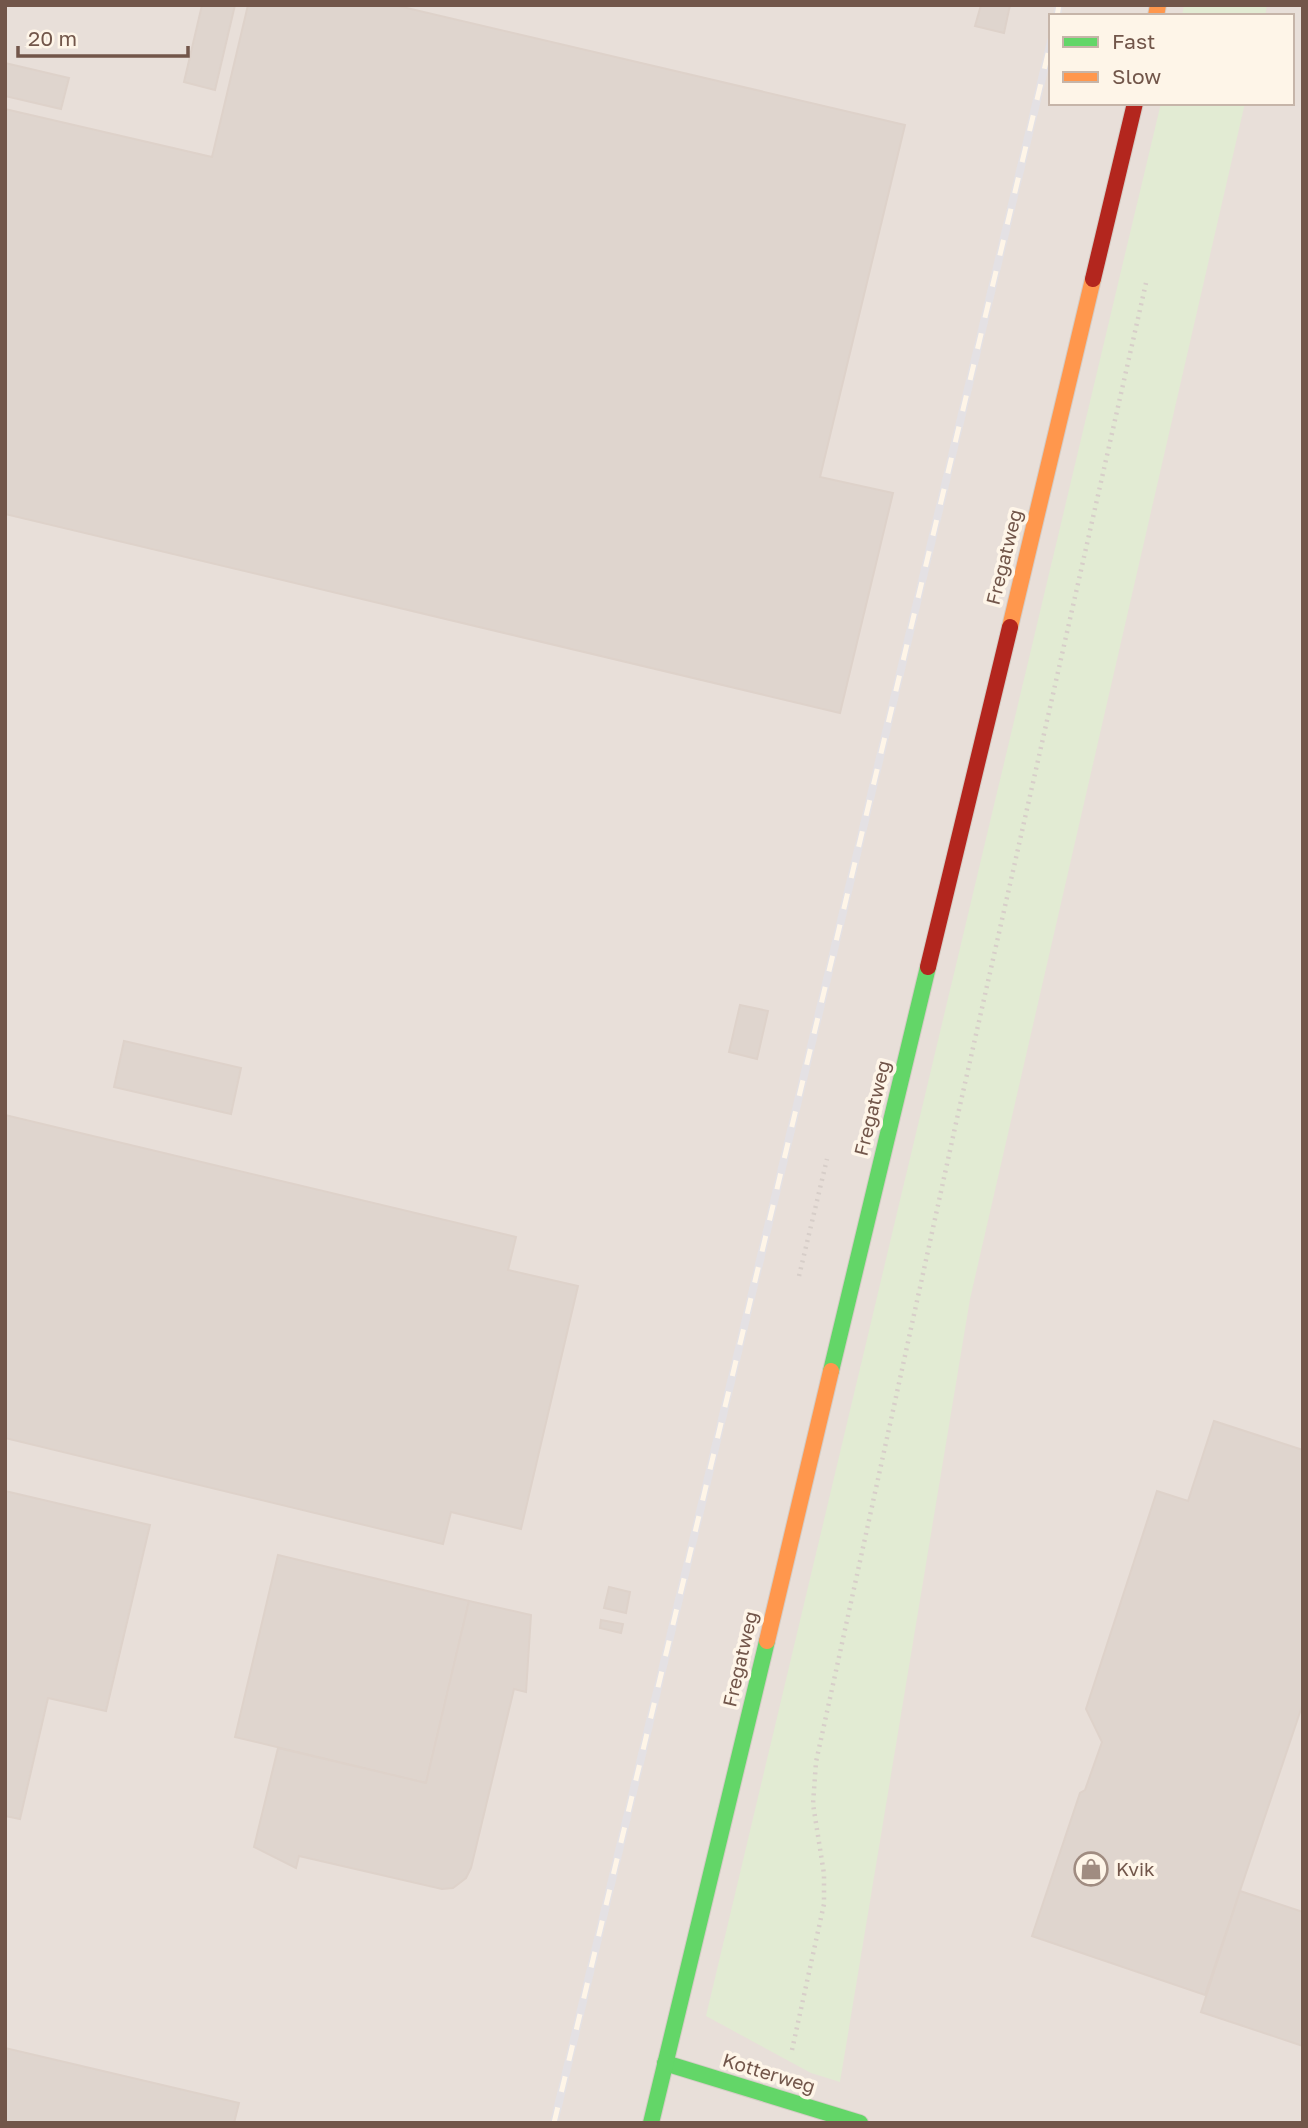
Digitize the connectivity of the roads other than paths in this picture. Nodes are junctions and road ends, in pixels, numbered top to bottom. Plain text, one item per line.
1 (1135, 105) edge
2 (665, 2063) junction
3 (651, 2123) edge
4 (860, 2123) edge

1 - 2 street, Fregatweg
2 - 3 street, Fregatweg
2 - 4 street, Kotterweg

